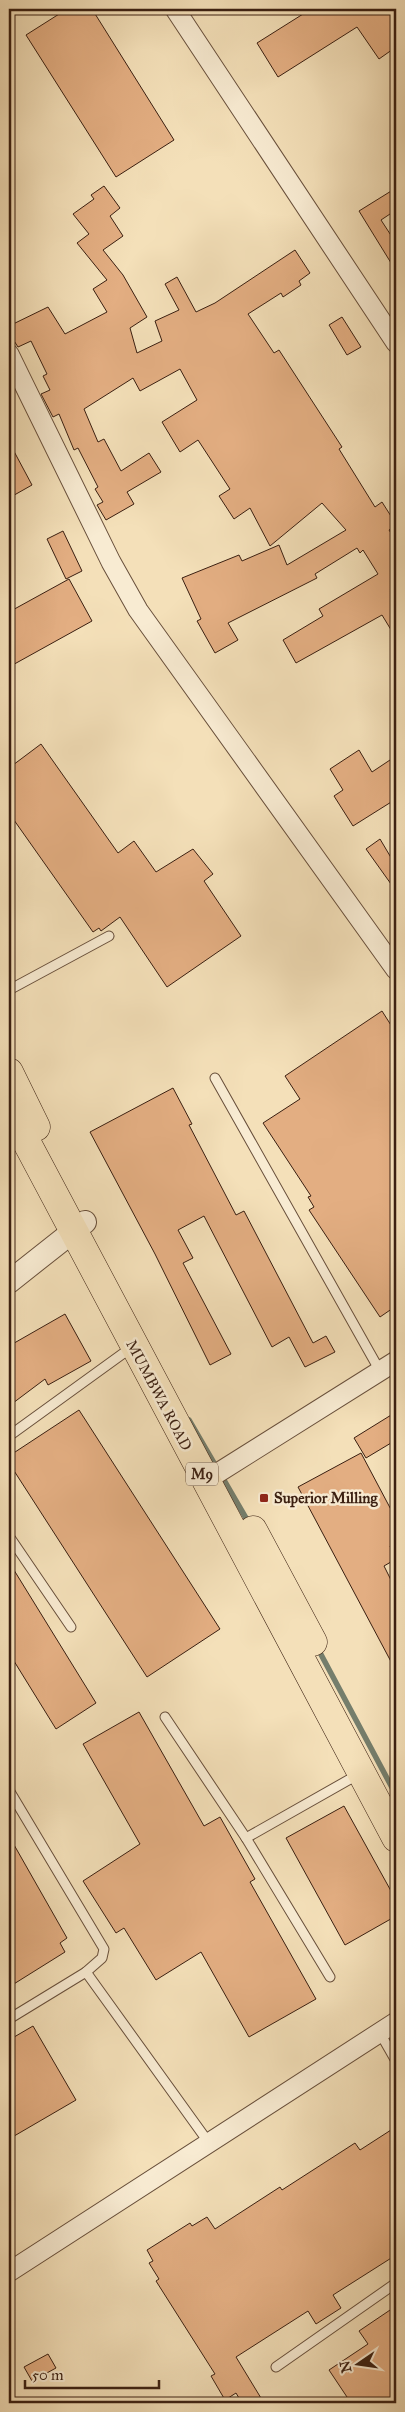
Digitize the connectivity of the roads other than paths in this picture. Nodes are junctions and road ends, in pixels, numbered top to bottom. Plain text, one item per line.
1 (175, 9) edge
2 (396, 343) edge
3 (9, 354) edge
4 (109, 936) dead end
5 (396, 970) edge
6 (9, 990) edge
7 (9, 1072) edge
8 (215, 1078) dead end
9 (9, 1109) edge
10 (79, 1227) junction
11 (9, 1282) edge
12 (133, 1346) junction
13 (396, 1361) edge
14 (380, 1371) junction
15 (9, 1436) edge
16 (214, 1476) junction
17 (9, 1536) edge
18 (71, 1627) dead end
19 (165, 1717) dead end
20 (361, 1773) junction
21 (9, 1790) edge
22 (396, 1800) edge
23 (246, 1838) junction
24 (396, 1838) edge
25 (86, 1972) junction
26 (330, 1977) dead end
27 (9, 2019) edge
28 (396, 2022) edge
29 (380, 2033) junction
30 (396, 2061) edge
31 (209, 2143) junction
32 (9, 2272) edge
33 (396, 2283) edge
34 (276, 2367) dead end

1 - 2 street
3 - 5 street
4 - 6 lane
7 - 10 main road, MUMBWA ROAD / M9
8 - 14 lane
9 - 10 main road, MUMBWA ROAD / M9
10 - 11 street
10 - 12 main road, MUMBWA ROAD / M9
10 - 16 main road, MUMBWA ROAD / M9
12 - 15 lane
12 - 16 main road, MUMBWA ROAD / M9
13 - 14 street
14 - 16 street
16 - 20 main road, MUMBWA ROAD / M9
16 - 22 main road, MUMBWA ROAD / M9
17 - 18 lane
19 - 23 lane
20 - 23 lane
20 - 24 main road, MUMBWA ROAD / M9
21 - 25 lane
23 - 26 lane
25 - 27 lane
25 - 31 lane
28 - 29 street
29 - 30 lane
29 - 31 street
31 - 32 street
33 - 34 lane

